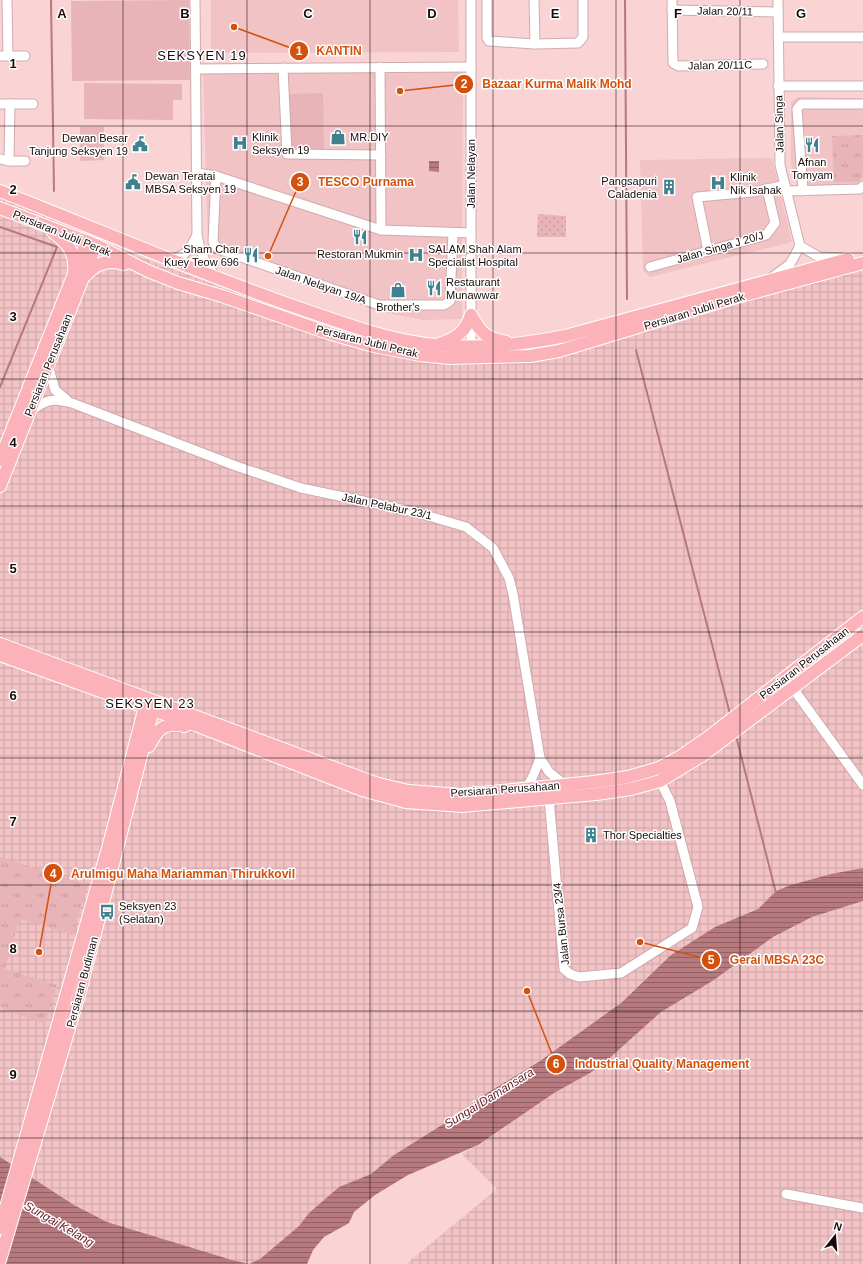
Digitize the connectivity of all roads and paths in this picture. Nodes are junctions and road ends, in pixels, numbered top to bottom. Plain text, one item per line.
1 (7, 0) edge
2 (195, 0) edge
3 (471, 0) edge
4 (487, 0) edge
5 (534, 0) edge
6 (583, 0) edge
7 (672, 0) edge
8 (778, 0) edge
9 (672, 10) junction
10 (778, 12) junction
11 (778, 37) junction
12 (863, 37) edge
13 (535, 44) junction
14 (4, 56) edge
15 (25, 56) dead end
16 (763, 64) dead end
17 (380, 67) junction
18 (471, 67) junction
19 (196, 68) junction
20 (283, 68) junction
21 (778, 86) junction
22 (863, 86) edge
23 (0, 104) edge
24 (10, 104) junction
25 (33, 104) dead end
26 (863, 104) edge
27 (380, 155) junction
28 (5, 160) edge
29 (25, 161) dead end
30 (197, 173) junction
31 (216, 176) junction
32 (863, 186) edge
33 (786, 188) junction
34 (767, 189) junction
35 (0, 191) edge
36 (803, 191) junction
37 (12, 196) junction
38 (0, 201) edge
39 (0, 208) edge
40 (42, 223) junction
41 (81, 223) junction
42 (381, 230) junction
43 (453, 233) junction
44 (471, 233) junction
45 (109, 234) junction
46 (197, 235) junction
47 (92, 241) junction
48 (800, 246) junction
49 (708, 251) junction
50 (860, 258) edge
51 (165, 259) junction
52 (650, 267) dead end
53 (148, 271) junction
54 (78, 278) junction
55 (216, 278) junction
56 (769, 279) junction
57 (471, 315) junction
58 (434, 345) junction
59 (521, 345) junction
60 (471, 347) junction
61 (486, 358) junction
62 (48, 365) junction
63 (72, 403) junction
64 (29, 413) junction
65 (0, 460) edge
66 (0, 486) edge
67 (863, 617) edge
68 (863, 635) edge
69 (2, 647) edge
70 (792, 687) junction
71 (124, 699) junction
72 (150, 704) junction
73 (198, 726) junction
74 (727, 730) junction
75 (540, 758) junction
76 (134, 763) junction
77 (660, 781) junction
78 (863, 784) edge
79 (565, 785) junction
80 (526, 789) junction
81 (549, 798) junction
82 (29, 1145) junction
83 (786, 1194) dead end
84 (863, 1208) edge
85 (0, 1228) edge
86 (0, 1260) edge

1 - 14 street
2 - 19 street
3 - 18 street, Jalan Nelayan
4 - 13 street
5 - 13 street
6 - 13 street
7 - 9 street
8 - 10 street, Jalan Singa
9 - 10 street, Jalan 20/11
9 - 16 street, Jalan 20/11C
10 - 11 street, Jalan Singa
11 - 12 street
11 - 21 street, Jalan Singa
14 - 15 street
17 - 18 street
17 - 20 street
17 - 27 street
18 - 44 street, Jalan Nelayan
19 - 20 street
19 - 30 street
20 - 27 street
21 - 22 street
21 - 33 street, Jalan Singa
23 - 24 street
24 - 25 street
24 - 28 street
26 - 36 street
27 - 42 street
28 - 29 street
30 - 31 street
30 - 46 street
31 - 42 street
31 - 43 street, Jalan Nelayan 19/A
32 - 36 street
33 - 34 street
33 - 36 street
33 - 48 street, Jalan Singa
34 - 49 street, Jalan Singa J 20/J
34 - 49 street
35 - 37 main road, Persiaran Jubli Perak
37 - 38 main road
37 - 41 main road, Persiaran Jubli Perak
39 - 40 main road, Persiaran Jubli Perak
40 - 47 main road, Persiaran Jubli Perak
40 - 54 main road
41 - 45 main road, Persiaran Jubli Perak
41 - 47 main road
42 - 43 street
43 - 44 street
44 - 57 street, Jalan Nelayan
45 - 47 main road
45 - 51 main road, Persiaran Jubli Perak
46 - 51 street
46 - 55 street
47 - 53 main road, Persiaran Jubli Perak
47 - 54 main road, Persiaran Perusahaan
48 - 50 street
48 - 56 street
49 - 52 street, Jalan Singa J 20/J
50 - 56 main road, Persiaran Jubli Perak
50 - 61 main road, Persiaran Jubli Perak
51 - 55 main road, Persiaran Jubli Perak
53 - 54 main road
53 - 61 main road, Persiaran Jubli Perak
54 - 62 main road, Persiaran Perusahaan
54 - 65 main road, Persiaran Perusahaan
55 - 58 main road, Persiaran Jubli Perak
56 - 59 main road, Persiaran Jubli Perak
57 - 58 main road
57 - 59 main road
57 - 60 street, Jalan Nelayan
58 - 60 main road, Persiaran Jubli Perak
59 - 60 main road, Persiaran Jubli Perak
60 - 61 main road
62 - 63 street, Jalan Pelabur 23/1
62 - 64 main road, Persiaran Perusahaan
63 - 64 street, Jalan Pelabur 23/1
63 - 75 street, Jalan Pelabur 23/1
64 - 66 main road, Persiaran Perusahaan
67 - 74 main road, Persiaran Perusahaan
68 - 70 main road, Persiaran Perusahaan
69 - 71 main road, Persiaran Perusahaan
69 - 72 main road, Persiaran Perusahaan
70 - 74 main road, Persiaran Perusahaan
70 - 78 street
71 - 72 main road, Persiaran Perusahaan
71 - 76 main road
72 - 73 main road, Persiaran Perusahaan
72 - 76 main road, Persiaran Budiman
72 - 80 main road, Persiaran Perusahaan
73 - 76 main road
73 - 81 main road, Persiaran Perusahaan
74 - 77 main road, Persiaran Perusahaan
74 - 79 main road, Persiaran Perusahaan
75 - 79 street, Jalan Pelabur 23/1
75 - 80 street
76 - 82 main road, Persiaran Budiman
77 - 81 main road, Persiaran Perusahaan
77 - 81 street, Jalan Bursa 23/4
79 - 80 main road, Persiaran Perusahaan
82 - 85 main road, Persiaran Budiman
82 - 86 main road, Persiaran Budiman
83 - 84 street

